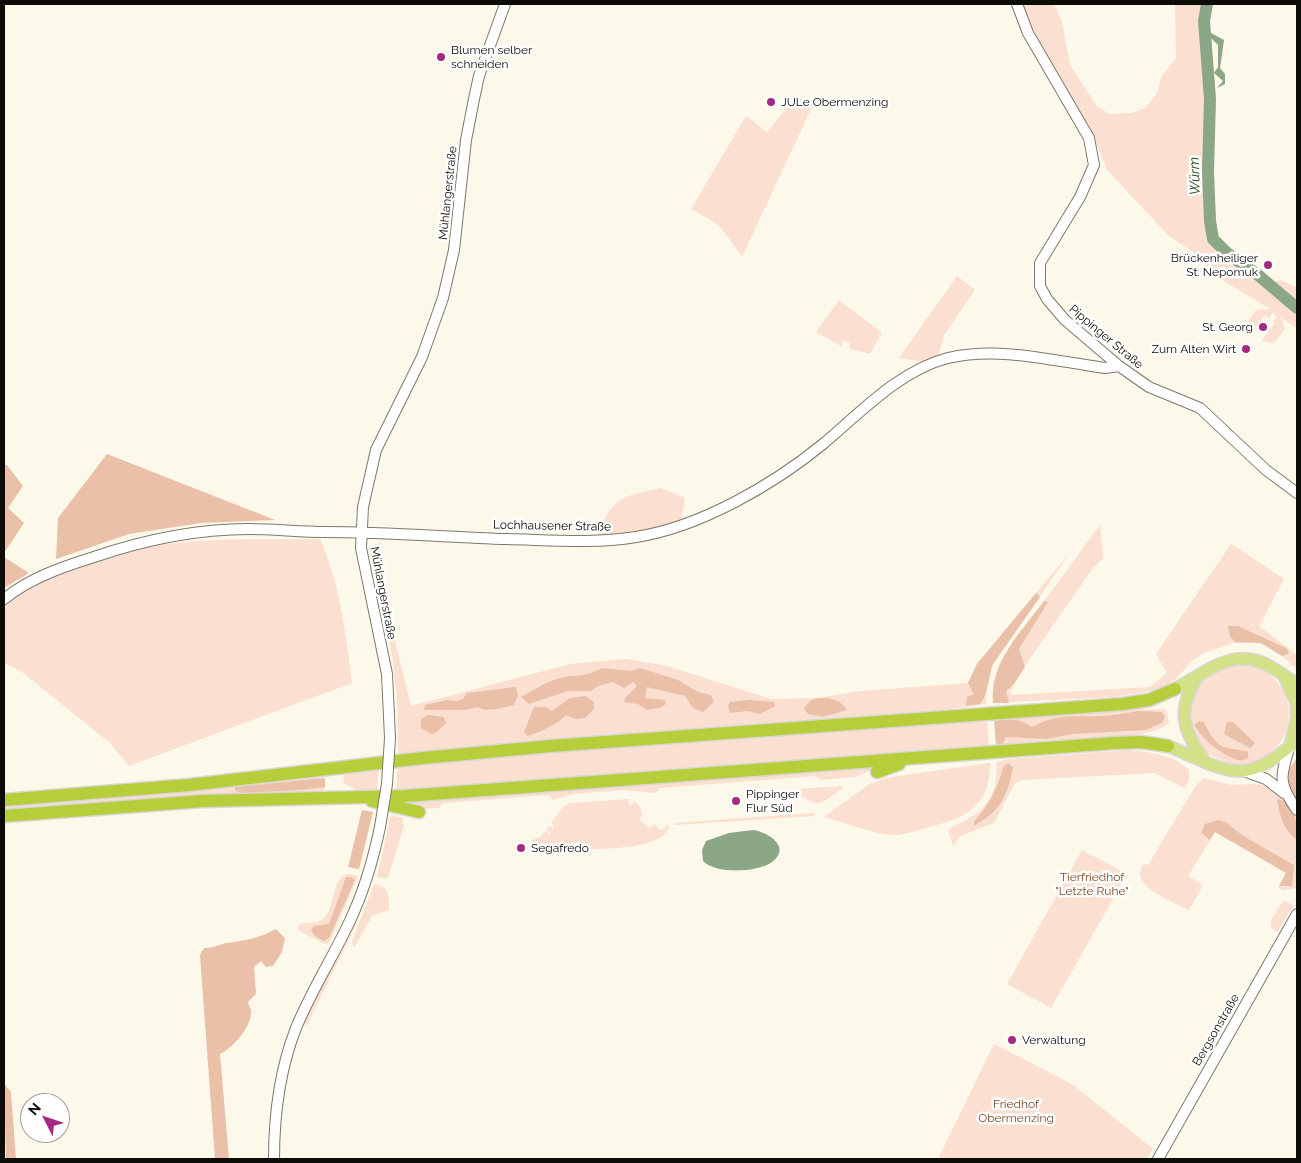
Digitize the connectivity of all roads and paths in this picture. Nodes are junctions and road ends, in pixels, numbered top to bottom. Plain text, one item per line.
1 (505, 4) edge
2 (1017, 4) edge
3 (1119, 366) junction
4 (1297, 493) edge
5 (360, 532) junction
6 (4, 599) edge
7 (1200, 674) junction
8 (1283, 675) junction
9 (1297, 684) edge
10 (1175, 690) joint
11 (1297, 716) edge
12 (1294, 743) edge
13 (1168, 746) joint
14 (913, 759) junction
15 (1205, 761) junction
16 (1244, 771) junction
17 (877, 772) dead end
18 (1284, 793) junction
19 (358, 797) junction
20 (4, 800) edge
21 (1297, 810) edge
22 (419, 812) dead end
23 (4, 816) edge
24 (1297, 914) edge
25 (274, 1159) edge
26 (1158, 1159) edge

1 - 5 main road, Mühlangerstraße
2 - 3 main road, Pippinger Straße
3 - 4 main road, Pippinger Straße
3 - 5 main road, Lochhausener Straße
5 - 6 main road, Lochhausener Straße
5 - 25 main road, Mühlangerstraße, bridge
7 - 8 main road
7 - 10 main road
7 - 15 main road
8 - 9 main road
8 - 11 main road
10 - 20 highway
11 - 12 main road
12 - 16 main road
12 - 18 main road
13 - 14 highway
13 - 15 main road
14 - 17 highway
14 - 19 highway
15 - 16 main road
16 - 18 main road
18 - 21 main road
19 - 22 highway
19 - 23 highway
24 - 26 main road, Bergsonstraße

